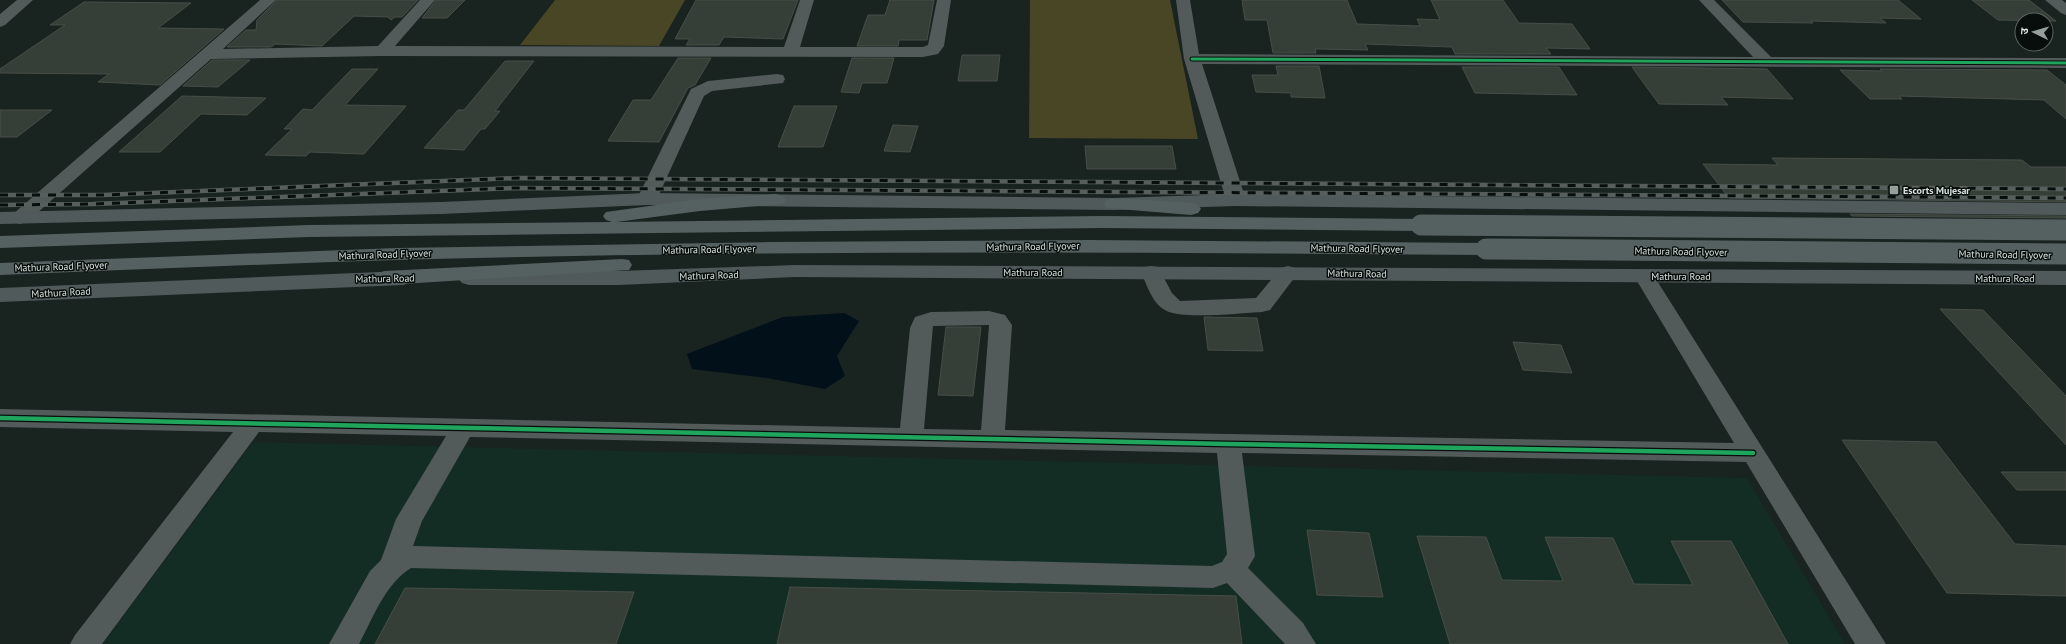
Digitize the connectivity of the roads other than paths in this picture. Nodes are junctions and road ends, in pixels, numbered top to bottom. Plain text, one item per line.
1 (6, 0) edge
2 (269, 0) edge
3 (428, 0) edge
4 (806, 0) edge
5 (944, 0) edge
6 (1183, 0) edge
7 (1706, 0) edge
8 (2052, 0) edge
9 (2066, 10) edge
10 (0, 22) edge
11 (382, 51) junction
12 (790, 53) junction
13 (206, 54) junction
14 (1192, 59) junction
15 (1767, 62) junction
16 (2066, 63) edge
17 (777, 79) dead end
18 (647, 199) junction
19 (776, 200) junction
20 (1236, 200) junction
21 (1114, 204) junction
22 (2066, 209) edge
23 (0, 218) edge
24 (20, 218) junction
25 (1373, 224) junction
26 (521, 229) junction
27 (2066, 230) edge
28 (0, 242) edge
29 (772, 248) junction
30 (2066, 254) edge
31 (0, 269) edge
32 (1151, 272) junction
33 (1288, 273) junction
34 (1644, 276) junction
35 (385, 278) junction
36 (2066, 278) edge
37 (0, 295) edge
38 (0, 418) edge
39 (253, 423) junction
40 (463, 428) junction
41 (911, 438) junction
42 (992, 439) junction
43 (1228, 444) junction
44 (1753, 453) junction
45 (392, 566) junction
46 (1232, 570) junction
47 (84, 644) edge
48 (344, 644) edge
49 (1301, 644) edge
50 (1871, 644) edge

1 - 10 street
2 - 13 street
3 - 11 street
4 - 12 street
5 - 12 street
6 - 14 street
7 - 15 street
8 - 9 street
11 - 12 street
11 - 13 street
13 - 24 street
14 - 15 street
14 - 20 street
15 - 16 street
17 - 18 street
18 - 19 main road
18 - 24 main road
19 - 21 main road
19 - 26 highway
20 - 21 main road
20 - 22 main road
21 - 25 highway
23 - 24 main road
25 - 26 highway
25 - 27 highway, bridge
26 - 28 highway
29 - 30 highway, Mathura Road Flyover, bridge
29 - 31 highway, Mathura Road Flyover
29 - 35 highway
32 - 33 main road, Mathura Road
32 - 33 street
32 - 35 main road, Mathura Road
33 - 34 main road, Mathura Road
34 - 36 main road, Mathura Road
34 - 44 street
35 - 37 main road, Mathura Road
38 - 39 street
39 - 40 street
39 - 47 street
40 - 41 street
40 - 45 street
41 - 42 street
41 - 42 street
42 - 43 street
43 - 44 street
43 - 46 street
44 - 50 street
45 - 46 street
45 - 48 street
46 - 49 street

